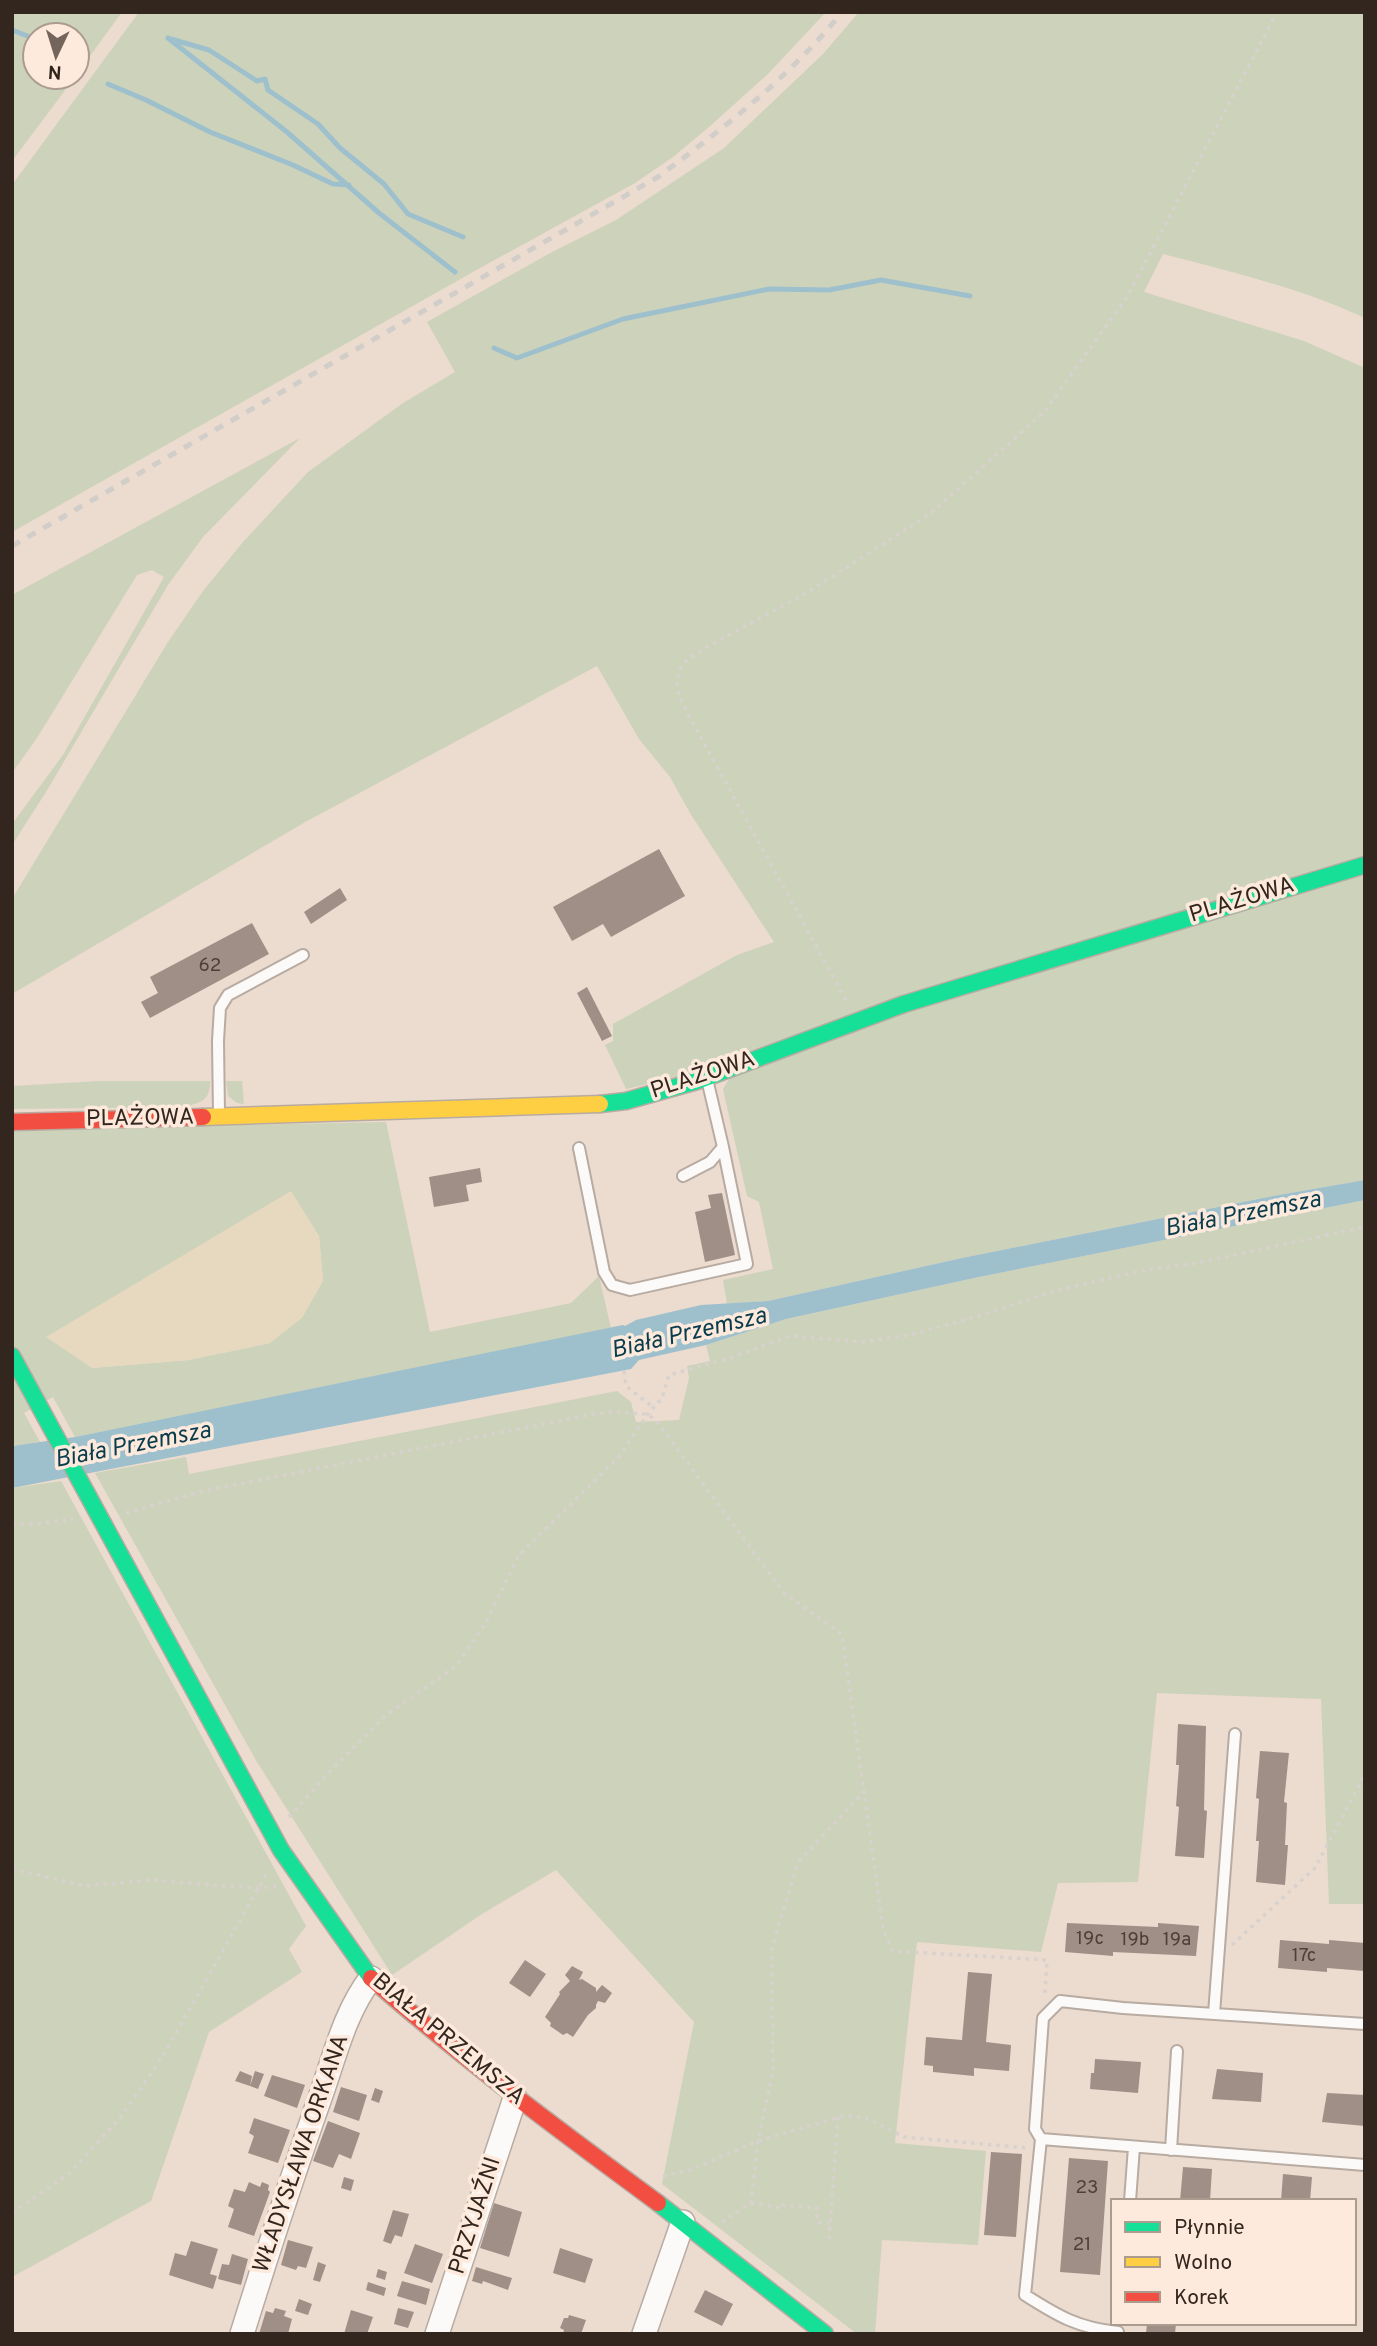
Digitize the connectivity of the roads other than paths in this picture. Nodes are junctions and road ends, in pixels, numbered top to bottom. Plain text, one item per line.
1 (1365, 865) edge
2 (303, 955) dead end
3 (707, 1077) junction
4 (219, 1116) junction
5 (12, 1122) edge
6 (723, 1147) junction
7 (579, 1148) dead end
8 (683, 1175) dead end
9 (12, 1356) edge
10 (1235, 1734) dead end
11 (372, 1978) junction
12 (1214, 2014) junction
13 (1365, 2024) edge
14 (1177, 2051) dead end
15 (515, 2098) junction
16 (1040, 2144) junction
17 (1135, 2147) junction
18 (1171, 2150) junction
19 (1365, 2165) edge
20 (1130, 2199) edge
21 (683, 2222) junction
22 (1118, 2330) edge
23 (242, 2334) edge
24 (437, 2334) edge
25 (643, 2334) edge
26 (825, 2334) edge

1 - 3 street, PLAŻOWA
2 - 4 lane
3 - 4 street, PLAŻOWA
3 - 6 lane
4 - 5 street, PLAŻOWA
6 - 7 lane
6 - 8 lane
9 - 11 street, BIAŁA PRZEMSZA
10 - 12 lane
11 - 15 street, BIAŁA PRZEMSZA
11 - 23 street, WŁADYSŁAWA ORKANA
12 - 13 lane
12 - 16 lane
14 - 18 lane
15 - 21 street, BIAŁA PRZEMSZA
15 - 24 street, PRZYJAŹNI
16 - 17 lane
16 - 22 lane
17 - 18 lane
17 - 20 lane
18 - 19 lane
21 - 25 street
21 - 26 street, BIAŁA PRZEMSZA

